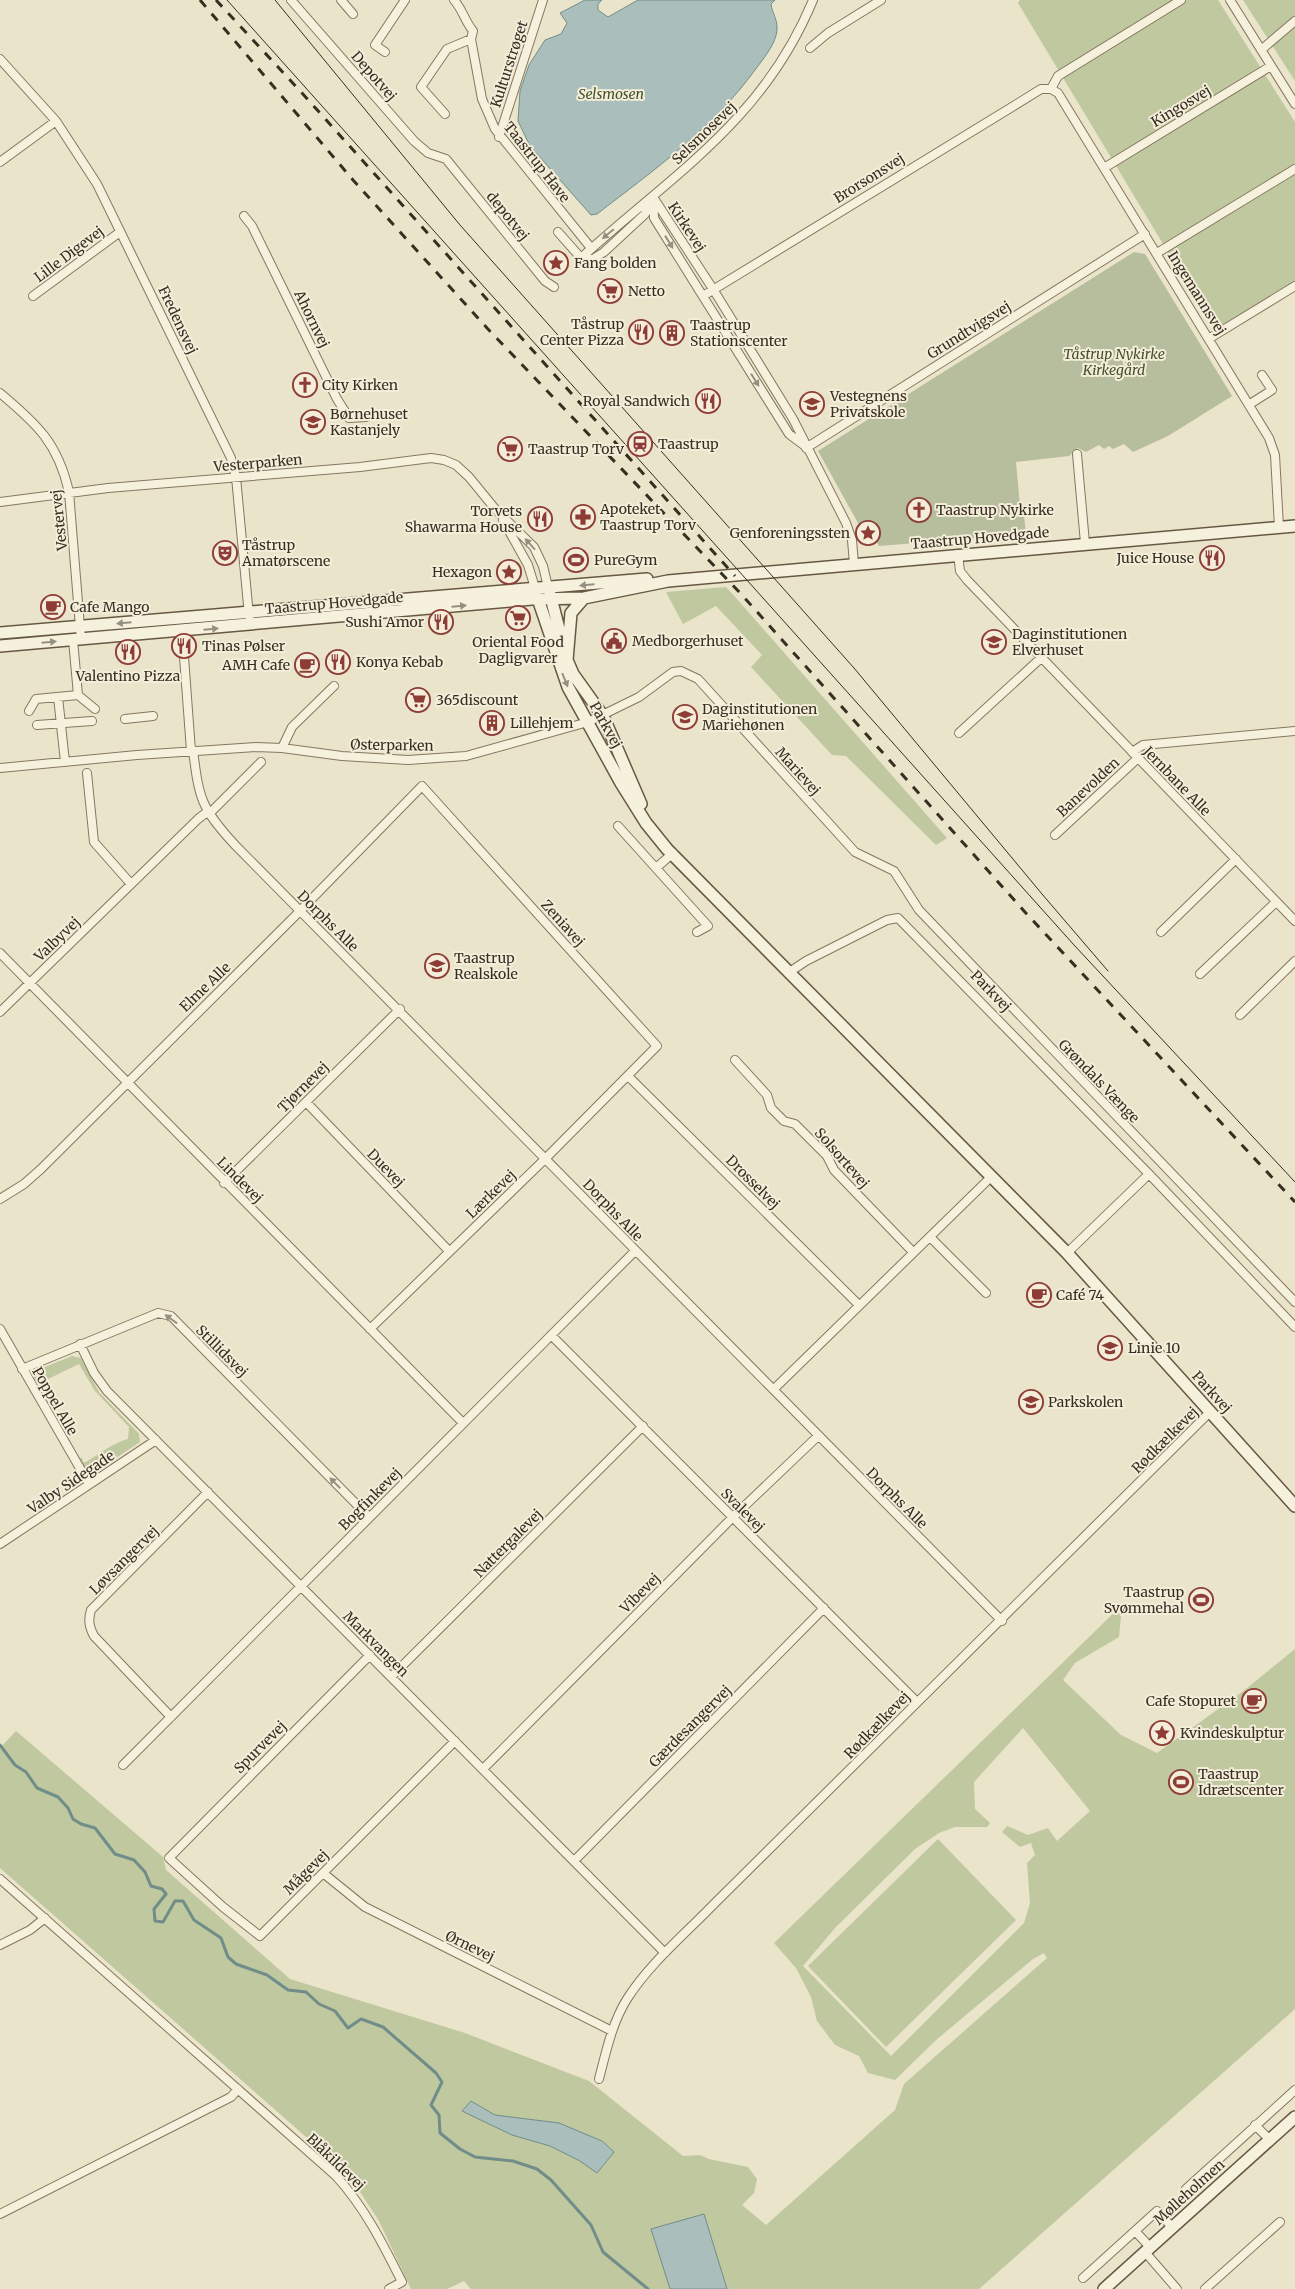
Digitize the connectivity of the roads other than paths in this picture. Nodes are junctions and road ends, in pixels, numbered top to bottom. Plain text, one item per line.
1 (292, 0) edge
2 (341, 0) edge
3 (404, 0) edge
4 (454, 0) edge
5 (543, 0) edge
6 (813, 0) edge
7 (881, 0) edge
8 (1181, 0) edge
9 (1230, 0) edge
10 (353, 14) dead end
11 (1295, 21) edge
12 (471, 39) junction
13 (810, 48) dead end
14 (1261, 50) junction
15 (385, 52) dead end
16 (0, 59) edge
17 (1271, 66) junction
18 (1051, 89) junction
19 (1295, 104) edge
20 (445, 114) dead end
21 (56, 121) junction
22 (499, 137) junction
23 (446, 159) joint
24 (0, 162) edge
25 (1104, 168) junction
26 (1295, 169) edge
27 (652, 197) junction
28 (244, 216) dead end
29 (120, 232) junction
30 (558, 232) dead end
31 (1145, 234) junction
32 (591, 248) junction
33 (1157, 253) junction
34 (581, 258) junction
35 (1295, 286) edge
36 (554, 287) dead end
37 (713, 289) junction
38 (34, 296) dead end
39 (703, 296) junction
40 (1210, 338) junction
41 (1262, 375) dead end
42 (0, 393) edge
43 (1250, 404) junction
44 (366, 417) dead end
45 (806, 448) junction
46 (1077, 454) dead end
47 (236, 478) junction
48 (69, 492) junction
49 (0, 502) edge
50 (496, 510) junction
51 (1295, 526) edge
52 (1279, 527) junction
53 (1085, 544) junction
54 (958, 554) junction
55 (854, 564) junction
56 (668, 581) junction
57 (548, 587) junction
58 (537, 594) junction
59 (584, 598) junction
60 (551, 599) junction
61 (249, 612) junction
62 (250, 626) junction
63 (80, 627) junction
64 (0, 633) edge
65 (77, 640) junction
66 (0, 646) edge
67 (184, 657) dead end
68 (1041, 658) junction
69 (568, 660) junction
70 (334, 686) dead end
71 (78, 695) junction
72 (58, 697) junction
73 (95, 709) dead end
74 (29, 711) dead end
75 (153, 716) dead end
76 (603, 716) junction
77 (125, 719) dead end
78 (92, 721) dead end
79 (588, 722) junction
80 (61, 724) junction
81 (38, 726) dead end
82 (1295, 731) edge
83 (959, 733) dead end
84 (282, 748) junction
85 (192, 750) junction
86 (1135, 755) junction
87 (65, 762) junction
88 (261, 762) dead end
89 (0, 768) edge
90 (87, 773) dead end
91 (422, 786) joint
92 (208, 813) junction
93 (618, 826) dead end
94 (1055, 835) dead end
95 (672, 852) junction
96 (1236, 859) junction
97 (656, 868) junction
98 (894, 871) joint
99 (131, 884) junction
100 (1276, 902) junction
101 (300, 911) junction
102 (1295, 921) edge
103 (697, 932) dead end
104 (1161, 932) dead end
105 (0, 954) edge
106 (1295, 961) edge
107 (788, 973) junction
108 (1200, 974) dead end
109 (28, 984) junction
110 (400, 1010) junction
111 (0, 1012) edge
112 (1240, 1015) dead end
113 (735, 1060) dead end
114 (628, 1076) junction
115 (126, 1083) junction
116 (306, 1102) junction
117 (546, 1158) junction
118 (1149, 1174) junction
119 (991, 1177) junction
120 (224, 1183) junction
121 (0, 1199) edge
122 (930, 1237) junction
123 (449, 1251) junction
124 (635, 1251) junction
125 (914, 1252) junction
126 (1066, 1253) junction
127 (986, 1294) dead end
128 (1295, 1302) edge
129 (859, 1305) junction
130 (1295, 1326) edge
131 (370, 1329) junction
132 (0, 1330) edge
133 (551, 1335) junction
134 (80, 1344) junction
135 (22, 1368) junction
136 (774, 1389) junction
137 (1210, 1412) junction
138 (463, 1423) junction
139 (643, 1426) junction
140 (818, 1436) junction
141 (156, 1440) junction
142 (89, 1484) junction
143 (208, 1492) junction
144 (1295, 1506) edge
145 (369, 1517) junction
146 (733, 1517) junction
147 (0, 1544) edge
148 (301, 1586) junction
149 (824, 1608) junction
150 (1002, 1620) junction
151 (370, 1656) junction
152 (391, 1677) junction
153 (917, 1702) junction
154 (171, 1717) junction
155 (455, 1741) junction
156 (123, 1765) dead end
157 (483, 1769) junction
158 (169, 1858) joint
159 (574, 1861) junction
160 (323, 1873) junction
161 (0, 1879) edge
162 (44, 1918) junction
163 (0, 1945) edge
164 (665, 1953) junction
165 (612, 2031) junction
166 (599, 2079) dead end
167 (238, 2089) junction
168 (1295, 2090) edge
169 (1295, 2117) edge
170 (1256, 2126) junction
171 (1270, 2140) junction
172 (1186, 2189) dead end
173 (0, 2214) edge
174 (1280, 2222) dead end
175 (1172, 2228) junction
176 (1135, 2231) junction
177 (1148, 2250) junction
178 (1083, 2278) dead end
179 (388, 2289) edge
180 (1104, 2289) edge
181 (1177, 2289) edge
182 (1205, 2289) edge

1 - 23 street, Depotvej
2 - 10 street
3 - 15 street
4 - 12 street, Taastrup Have
5 - 22 street, Kulturstrøget
6 - 27 street, Selsmosevej
7 - 13 street
8 - 18 street
9 - 14 street
11 - 14 street
12 - 20 street
12 - 22 street, Taastrup Have
14 - 17 street
16 - 21 street, Fredensvej
17 - 19 street
17 - 25 street, Kingosvej
18 - 25 street, Ingemannsvej
18 - 37 street, Brorsonsvej
21 - 24 street
21 - 29 street, Fredensvej
22 - 32 street, Taastrup Have
23 - 36 street, depotvej
25 - 31 street, Ingemannsvej
26 - 33 street
27 -> 32 street, Selsmosevej
27 - 34 street
27 - 37 street, Kirkevej
27 -> 39 street, Kirkevej
28 - 44 street, Ahornvej
29 - 38 street, Lille Digevej
29 - 47 street, Fredensvej
30 - 34 street
31 - 33 street, Ingemannsvej
31 - 45 street, Grundtvigsvej
32 - 34 street, Selsmosevej
33 - 40 street, Ingemannsvej
35 - 40 street
37 - 39 street, Brorsonsvej
37 - 45 street, Kirkevej
39 -> 45 street, Kirkevej
40 - 43 street, Ingemannsvej
41 - 43 street
42 - 48 street, Vestervej
43 - 52 street, Ingemannsvej
45 - 55 street, Kirkevej
46 - 53 street
47 - 48 street, Vesterparken
47 - 50 street, Vesterparken
47 - 61 street, Fredensvej
48 - 49 street, Vesterparken
48 - 63 street, Vestervej
57 -> 50 street, Vesterparken
50 - 58 street, Vesterparken
51 - 52 street, Taastrup Hovedgade
52 - 53 street, Taastrup Hovedgade
53 - 54 street, Taastrup Hovedgade
54 - 55 street, Taastrup Hovedgade
54 - 68 street, Jernbane Alle
55 - 56 street, Taastrup Hovedgade
56 -> 57 street, Taastrup Hovedgade
56 - 59 street, Taastrup Hovedgade
57 - 58 street, Taastrup Hovedgade
57 - 60 street, Parkvej
58 - 60 street, Taastrup Hovedgade
58 - 61 street, Taastrup Hovedgade
62 -> 58 street, Taastrup Hovedgade
58 -> 79 street, Parkvej
59 - 60 street, Taastrup Hovedgade
59 - 69 street
60 - 69 street, Parkvej
61 - 62 street, Fredensvej
61 -> 63 street, Taastrup Hovedgade
65 -> 62 street, Taastrup Hovedgade
63 - 64 street, Taastrup Hovedgade
63 - 65 street, Vestervej
66 -> 65 street, Taastrup Hovedgade
65 - 71 street, Vestervej
67 - 85 street, Dorphs Alle
68 - 83 street
68 - 86 street, Jernbane Alle
69 - 76 street, Parkvej
70 - 84 street
71 - 72 street
71 - 73 street
72 - 74 street
72 - 80 street
75 - 77 street
76 - 79 street, Marievej
76 - 95 street, Parkvej
76 - 98 street, Marievej
78 - 80 street
79 - 84 street, Østerparken
79 - 95 street, Parkvej
80 - 81 street
80 - 87 street
82 - 86 street
84 - 85 street, Østerparken
85 - 87 street, Østerparken
85 - 92 street, Dorphs Alle
86 - 94 street, Banevolden
86 - 96 street, Jernbane Alle
87 - 89 street, Østerparken
88 - 92 street
90 - 99 street
91 - 101 street, Elme Alle
91 - 114 street, Zeniavej
92 - 99 street, Valbyvej
92 - 101 street, Dorphs Alle
93 - 97 street
95 - 97 street
95 - 107 street, Parkvej
96 - 100 street, Jernbane Alle
96 - 104 street
97 - 103 street
98 - 128 street, Grøndals Vænge
99 - 109 street, Valbyvej
100 - 102 street, Jernbane Alle
100 - 108 street
101 - 110 street, Dorphs Alle
101 - 115 street, Elme Alle
105 - 109 street, Lindevej
106 - 112 street
107 - 118 street, Parkvej
107 - 119 street, Parkvej
109 - 111 street, Valbyvej
109 - 115 street, Lindevej
110 - 116 street, Tjørnevej
110 - 117 street, Dorphs Alle
113 - 125 street, Solsortevej
114 - 117 street, Lærkevej
114 - 129 street, Drosselvej
115 - 120 street, Lindevej
115 - 121 street, Elme Alle
116 - 120 street, Tjørnevej
116 - 123 street, Duevej
117 - 123 street, Lærkevej
117 - 124 street, Dorphs Alle
118 - 126 street
118 - 130 street, Parkvej
119 - 122 street
119 - 126 street, Parkvej
120 - 131 street, Lindevej
122 - 125 street
122 - 127 street
123 - 131 street, Lærkevej
124 - 133 street, Bogfinkevej
124 - 136 street, Dorphs Alle
125 - 129 street
126 - 137 street, Parkvej
129 - 136 street
131 - 138 street, Lindevej
132 - 135 street, Poppel Alle
133 - 138 street, Bogfinkevej
133 - 139 street, Svalevej
134 - 135 street, Stillidsvej
134 - 141 street, Markvangen
145 -> 134 street, Stillidsvej
135 - 142 street, Poppel Alle
136 - 140 street, Dorphs Alle
137 - 144 street, Parkvej
137 - 150 street, Rødkælkevej
138 - 145 street, Bogfinkevej
139 - 146 street, Svalevej
139 - 152 street, Nattergalevej
140 - 146 street, Vibevej
140 - 150 street, Dorphs Alle
141 - 142 street, Valby Sidegade
141 - 143 street, Markvangen
142 - 147 street, Valby Sidegade
143 - 148 street, Markvangen
143 - 154 street, Løvsangervej
145 - 148 street, Bogfinkevej
146 - 149 street, Svalevej
146 - 157 street, Vibevej
148 - 151 street, Markvangen
148 - 154 street, Bogfinkevej
149 - 153 street, Svalevej
149 - 159 street, Gærdesangervej
150 - 153 street, Rødkælkevej
151 - 152 street, Markvangen
151 - 158 street, Spurvevej
152 - 155 street, Markvangen
153 - 164 street, Rødkælkevej
154 - 156 street, Bogfinkevej
155 - 157 street, Markvangen
155 - 160 street, Mågevej
157 - 159 street, Markvangen
158 - 160 street, Mågevej
159 - 164 street, Markvangen
160 - 165 street, Ørnevej
161 - 162 street, Blåkildevej
162 - 163 street
162 - 167 street, Blåkildevej
164 - 165 street, Rødkælkevej
165 - 166 street, Rødkælkevej
167 - 173 street
167 - 179 street, Blåkildevej
168 - 170 street
169 - 171 street, Mølleholmen
170 - 171 street
170 - 172 street
171 - 175 street, Mølleholmen
174 - 182 street
175 - 176 street
175 - 177 street, Mølleholmen
176 - 177 street
176 - 178 street
177 - 180 street, Mølleholmen
177 - 181 street

